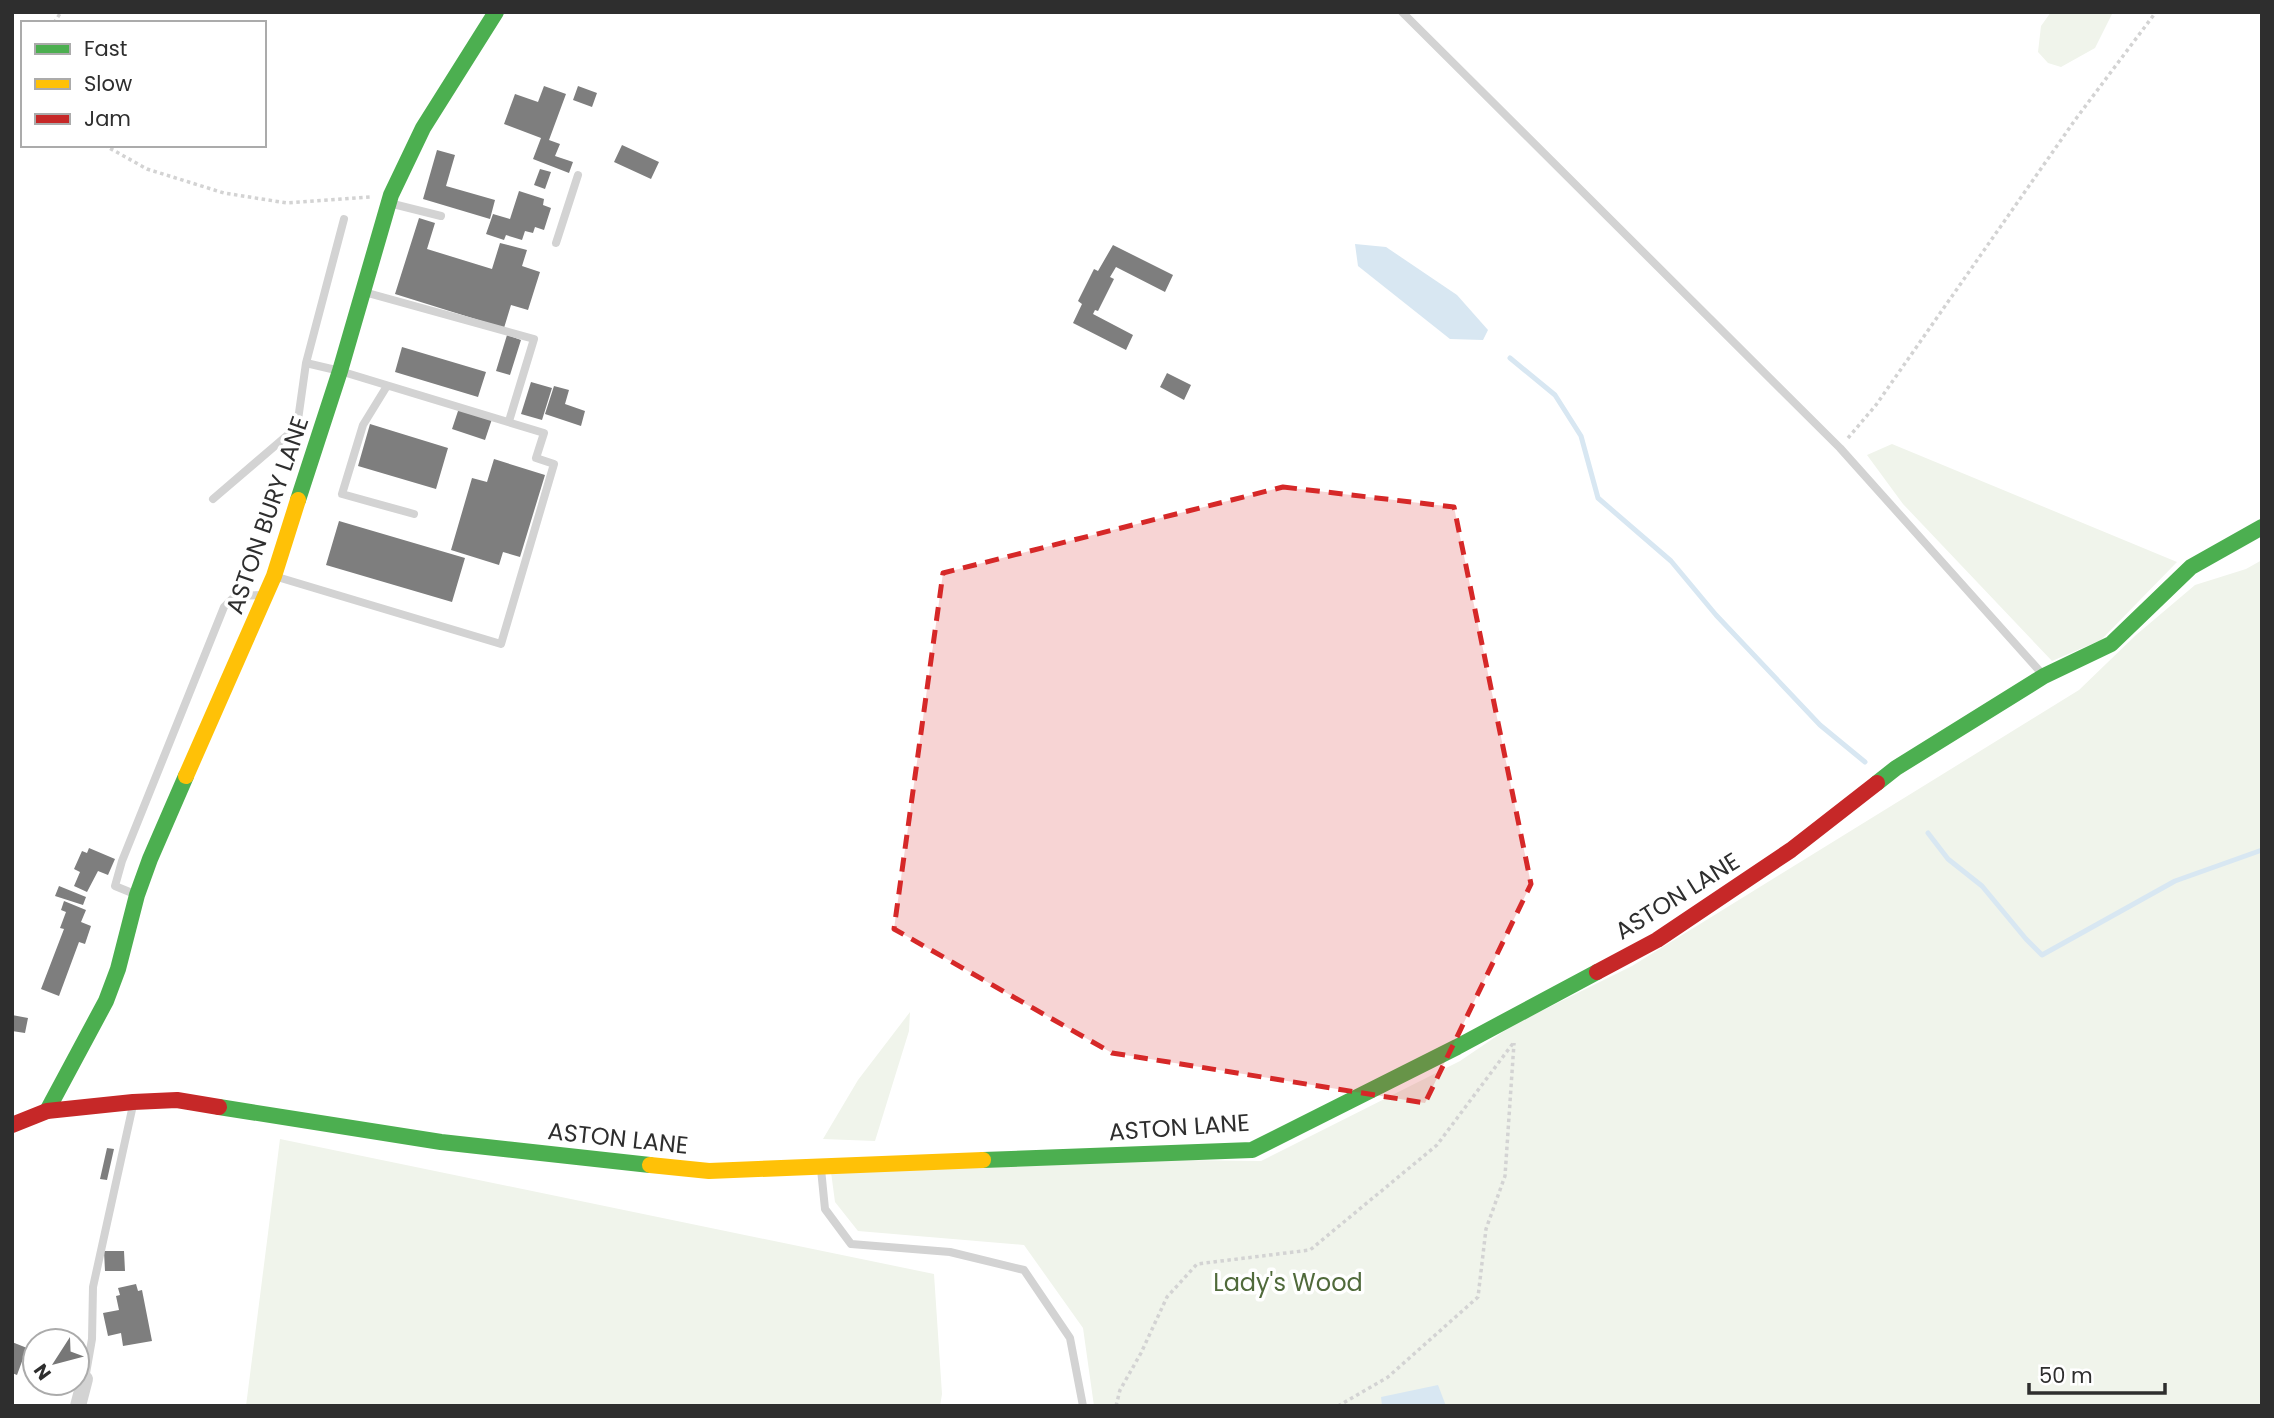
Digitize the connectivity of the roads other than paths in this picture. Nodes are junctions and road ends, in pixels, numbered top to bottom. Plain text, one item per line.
1 (496, 12) edge
2 (1402, 12) edge
3 (578, 175) dead end
4 (390, 199) junction
5 (441, 216) dead end
6 (344, 219) dead end
7 (556, 243) dead end
8 (364, 292) junction
9 (306, 363) junction
10 (340, 371) junction
11 (387, 386) junction
12 (509, 421) junction
13 (213, 499) dead end
14 (414, 514) dead end
15 (2262, 527) edge
16 (274, 576) junction
17 (267, 594) junction
18 (2044, 676) junction
19 (137, 895) junction
20 (134, 1102) junction
21 (47, 1111) junction
22 (12, 1125) edge
23 (820, 1166) junction
24 (91, 1345) edge
25 (1083, 1406) edge

1 - 4 street, ASTON BURY LANE
2 - 18 lane
3 - 7 lane
4 - 5 lane
4 - 8 street, ASTON BURY LANE
6 - 9 lane
8 - 10 street, ASTON BURY LANE
8 - 12 lane
9 - 10 lane
9 - 13 lane
10 - 11 lane
10 - 16 street, ASTON BURY LANE
11 - 12 lane
11 - 14 lane
12 - 16 lane
15 - 18 street, ASTON LANE
16 - 17 street, ASTON BURY LANE
17 - 19 street, ASTON BURY LANE
17 - 19 lane
18 - 23 street, ASTON LANE
19 - 21 street, ASTON BURY LANE
20 - 21 street, ASTON LANE
20 - 23 street, ASTON LANE
20 - 24 lane
21 - 22 street, ASTON LANE
23 - 25 lane

